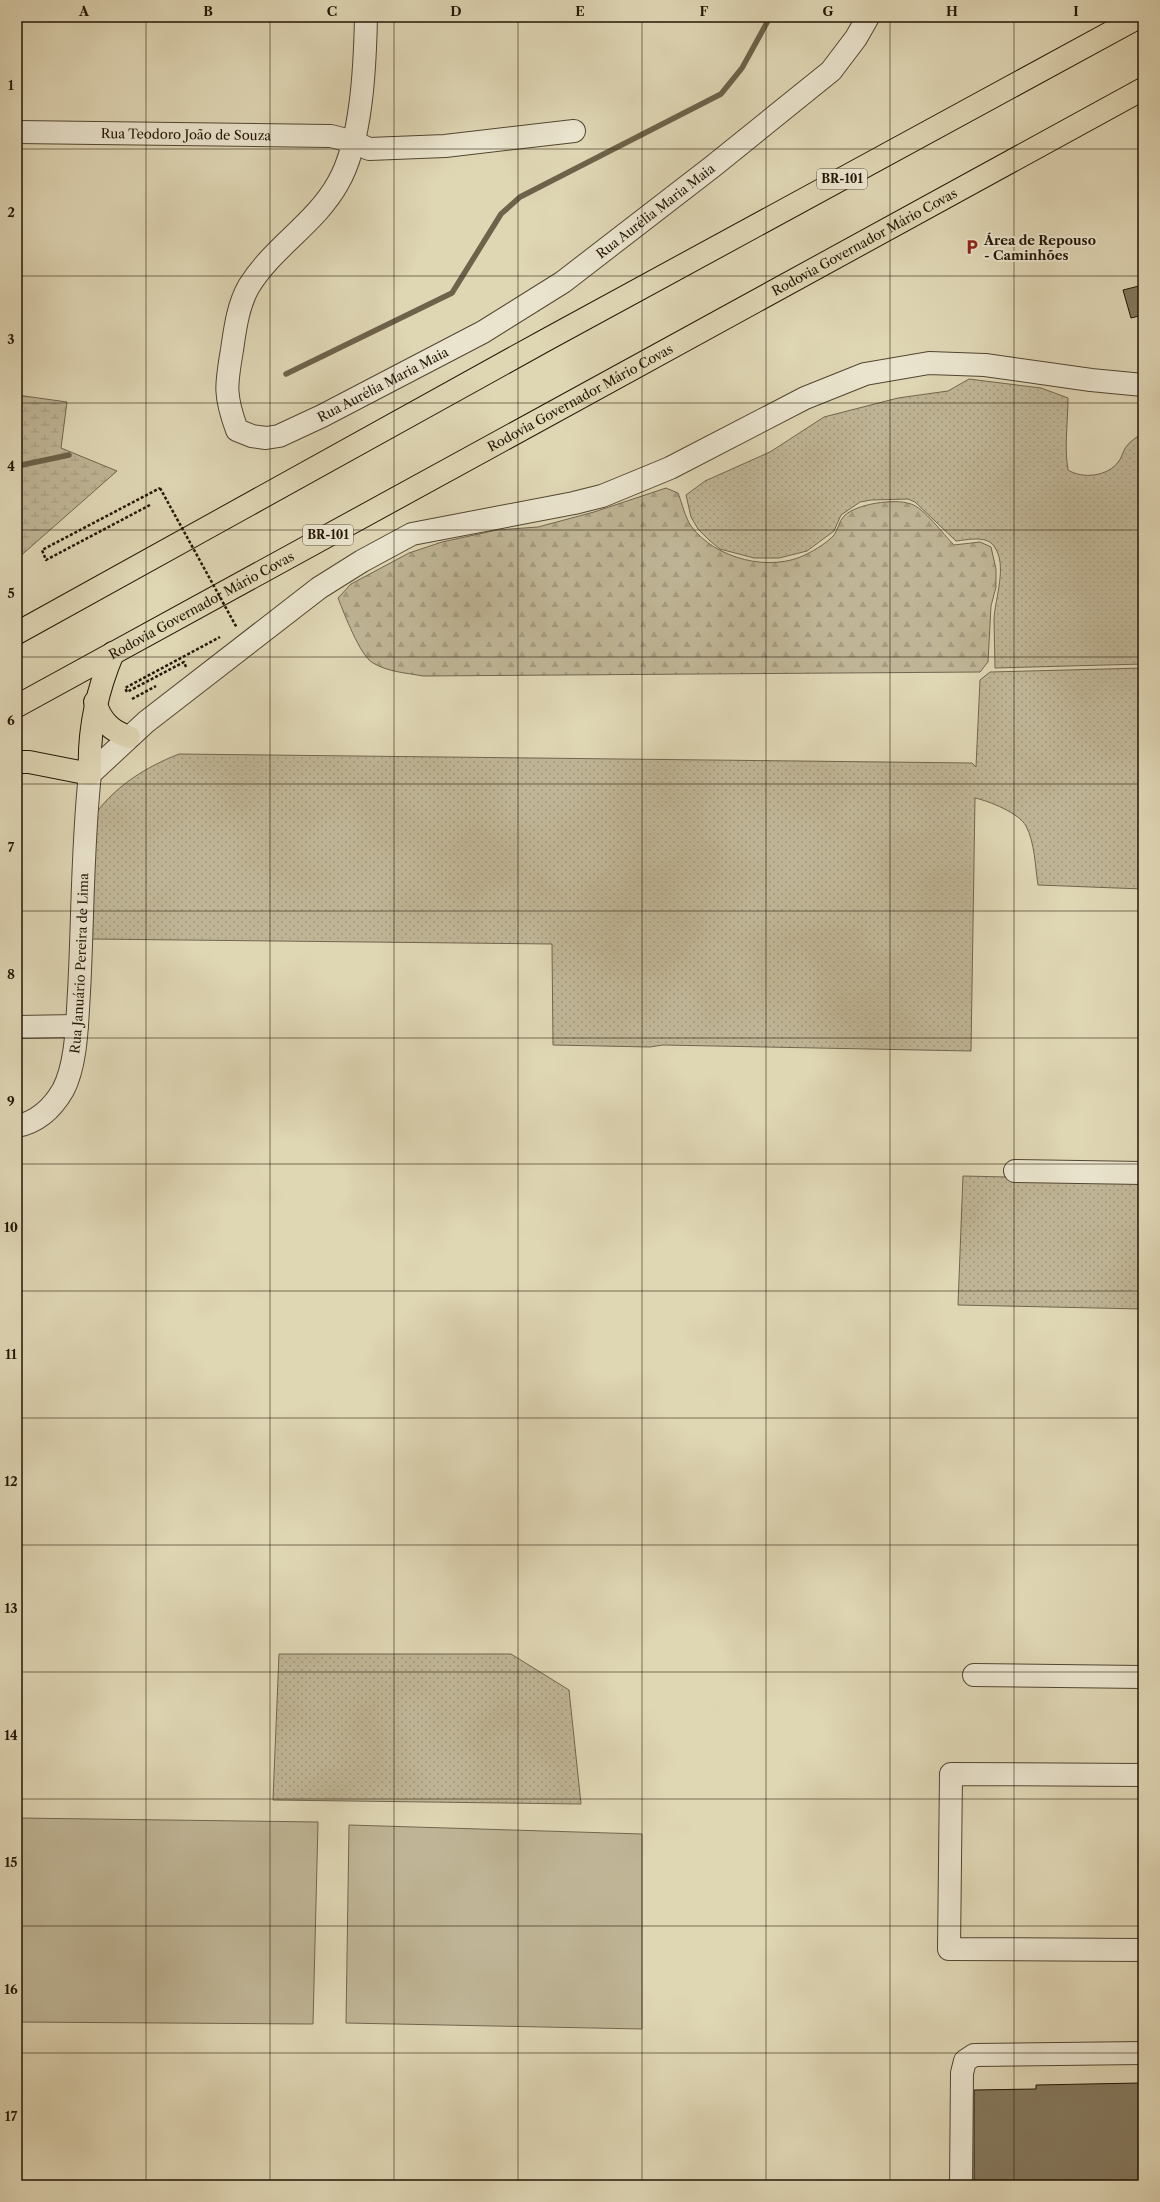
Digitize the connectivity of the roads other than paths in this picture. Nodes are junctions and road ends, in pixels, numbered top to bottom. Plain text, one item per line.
1 (366, 17) edge
2 (868, 17) edge
3 (1139, 17) edge
4 (1143, 89) edge
5 (574, 131) dead end
6 (17, 132) edge
7 (354, 142) junction
8 (1143, 385) edge
9 (17, 633) edge
10 (113, 653) junction
11 (95, 702) junction
12 (17, 706) edge
13 (129, 737) junction
14 (17, 762) edge
15 (90, 774) junction
16 (77, 1026) junction
17 (17, 1027) edge
18 (17, 1126) edge
19 (1015, 1171) dead end
20 (1143, 1173) edge
21 (974, 1675) dead end
22 (1143, 1677) edge
23 (1143, 1775) edge
24 (1143, 1950) edge
25 (1143, 2053) edge
26 (961, 2185) edge

1 - 7 street, Rua Aurélia Maria Maia
2 - 7 street, Rua Aurélia Maria Maia
3 - 9 highway, BR-101
4 - 10 highway, Rodovia Governador Mário Covas / BR-101
5 - 7 street, Rua Teodoro João de Souza
6 - 7 street, Rua Teodoro João de Souza
8 - 13 street
10 - 11 highway
10 - 12 highway, Rodovia Governador Mário Covas / BR-101
11 - 13 highway
11 - 15 highway
13 - 15 street
14 - 15 highway
15 - 16 street, Rua Januário Pereira de Lima
16 - 17 street
16 - 18 street, Rua Januário Pereira de Lima
19 - 20 street
21 - 22 street
23 - 24 street
25 - 26 street

